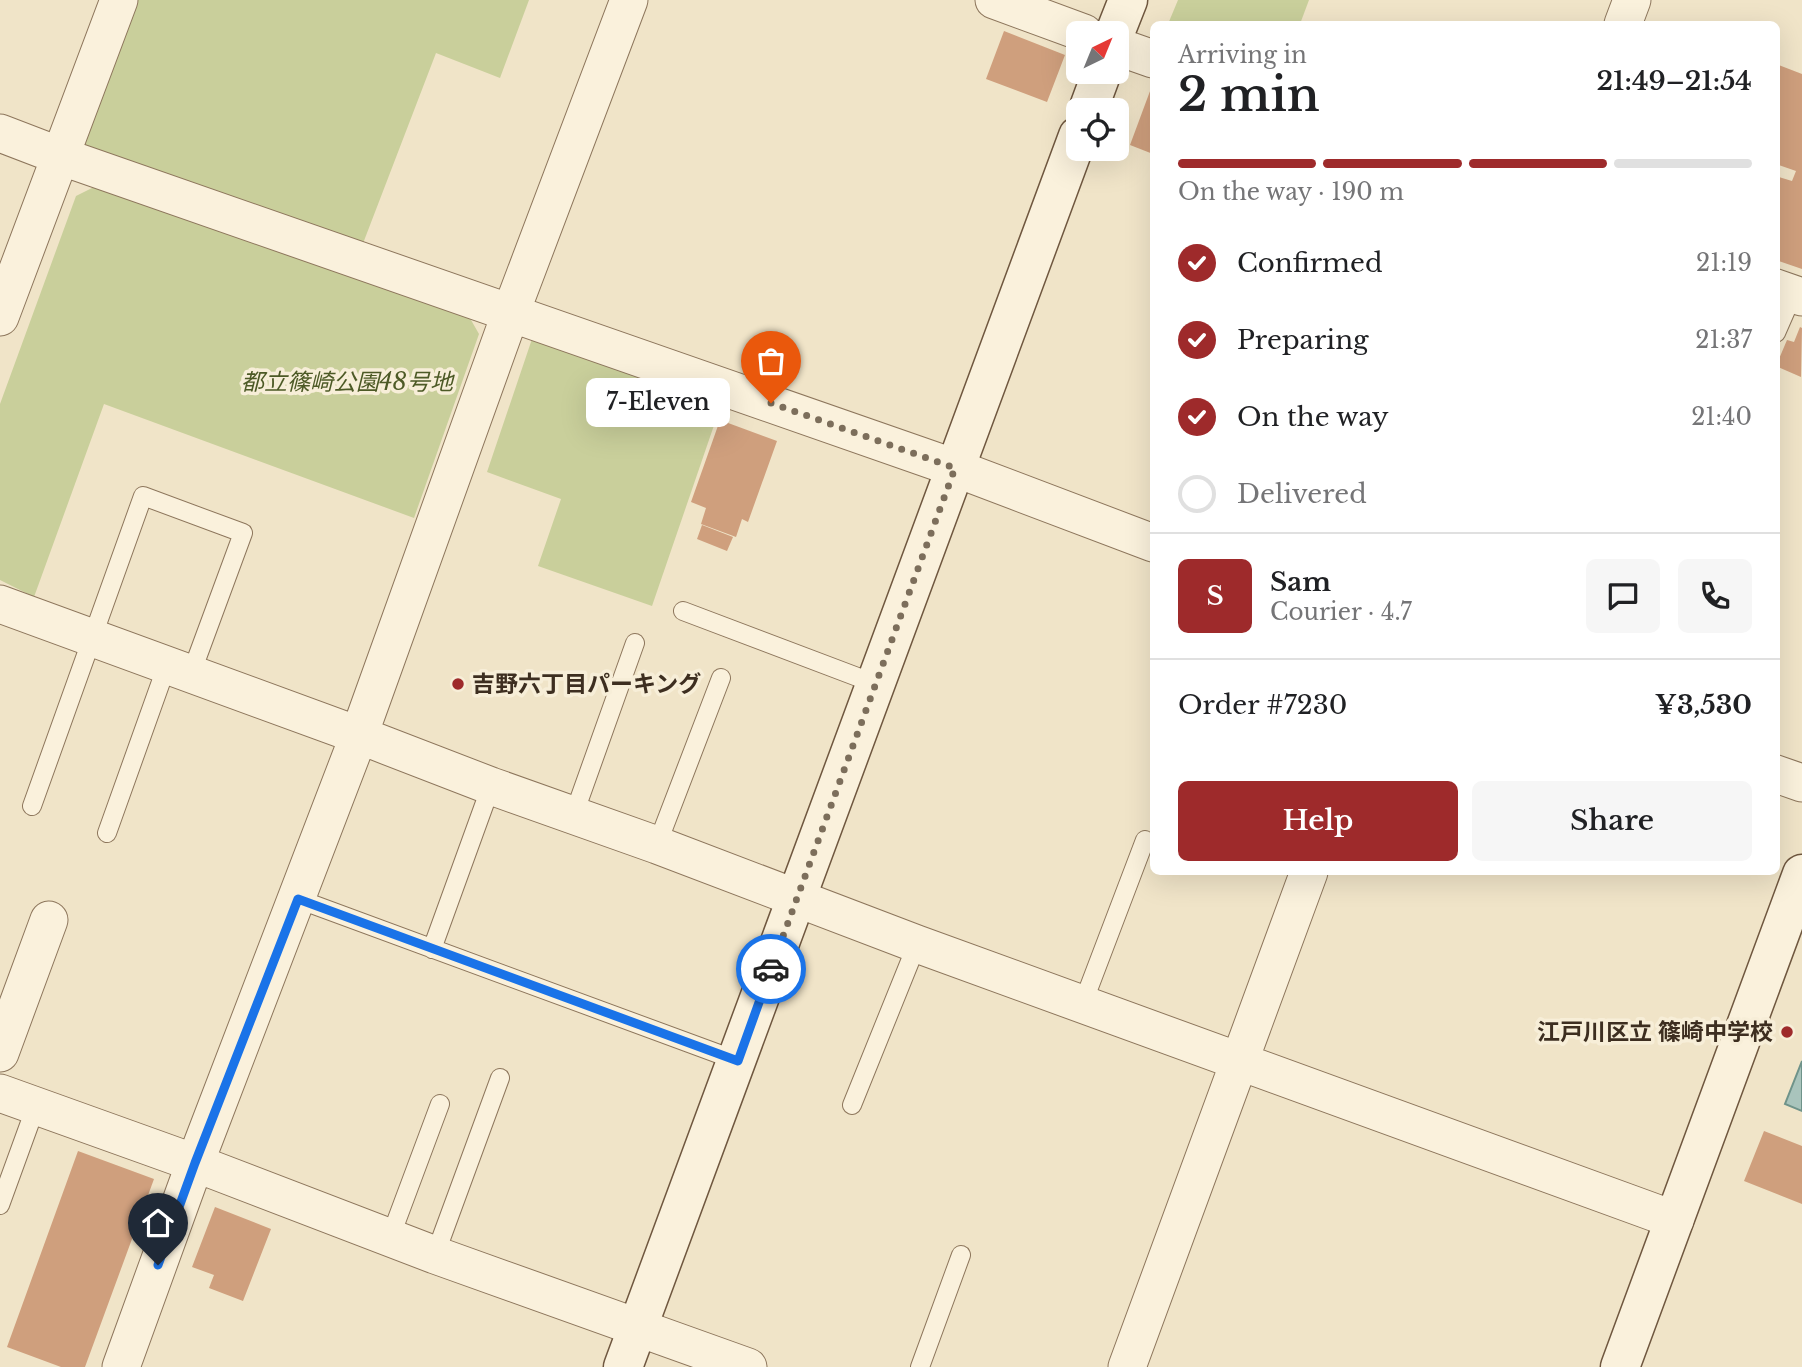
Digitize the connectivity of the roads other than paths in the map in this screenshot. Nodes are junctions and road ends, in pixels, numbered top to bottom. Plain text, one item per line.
1 (119, 0) edge
2 (629, 0) edge
3 (994, 0) edge
4 (1128, 0) edge
5 (1632, 0) edge
6 (1120, 21) edge
7 (1624, 21) edge
8 (1066, 26) edge
9 (1129, 51) edge
10 (1150, 58) edge
11 (0, 133) edge
12 (60, 156) junction
13 (1069, 161) edge
14 (1790, 293) edge
15 (511, 312) junction
16 (0, 317) edge
17 (1780, 322) edge
18 (955, 468) junction
19 (1150, 542) edge
20 (0, 604) edge
21 (683, 611) dead end
22 (92, 638) junction
23 (635, 643) dead end
24 (179, 669) junction
25 (721, 678) dead end
26 (876, 684) junction
27 (359, 736) junction
28 (1780, 775) edge
29 (1802, 783) edge
30 (491, 786) junction
31 (32, 806) dead end
32 (575, 814) junction
33 (107, 833) dead end
34 (1145, 840) dead end
35 (657, 845) junction
36 (1802, 874) edge
37 (1308, 875) edge
38 (298, 899) junction
39 (797, 899) junction
40 (49, 920) dead end
41 (918, 944) junction
42 (432, 949) junction
43 (1083, 1003) junction
44 (0, 1053) edge
45 (738, 1061) junction
46 (1240, 1061) junction
47 (500, 1078) dead end
48 (0, 1093) edge
49 (440, 1104) dead end
50 (852, 1105) dead end
51 (36, 1106) junction
52 (195, 1163) junction
53 (0, 1205) edge
54 (1675, 1220) junction
55 (390, 1238) junction
56 (435, 1255) junction
57 (961, 1255) dead end
58 (638, 1328) junction
59 (121, 1367) edge
60 (623, 1367) edge
61 (748, 1367) edge
62 (920, 1367) edge
63 (1127, 1367) edge
64 (1619, 1367) edge

1 - 12 street
2 - 15 street
3 - 8 street
4 - 6 street
5 - 7 street
9 - 10 street
11 - 12 street
12 - 15 street
12 - 16 street
13 - 18 street
14 - 17 lane
15 - 18 street
15 - 27 street
18 - 19 street
18 - 26 street
20 - 22 street
21 - 26 lane
22 - 24 street
22 - 24 lane
22 - 31 lane
23 - 32 lane
24 - 27 street
24 - 33 lane
25 - 35 lane
26 - 39 street
27 - 30 street
27 - 38 street
28 - 29 street
30 - 32 street
30 - 42 lane
32 - 35 street
34 - 43 lane
35 - 39 street
36 - 54 street
37 - 46 street
38 - 42 lane
38 - 52 street
39 - 41 street
39 - 45 street
40 - 44 street
41 - 43 street
41 - 50 lane
42 - 45 lane
43 - 46 street
45 - 58 street
46 - 54 street
46 - 63 street
47 - 56 lane
48 - 51 street
49 - 55 lane
51 - 52 street
51 - 53 lane
52 - 55 street
52 - 59 street
54 - 64 street
55 - 56 street
56 - 58 street
57 - 62 lane
58 - 60 street
58 - 61 street

